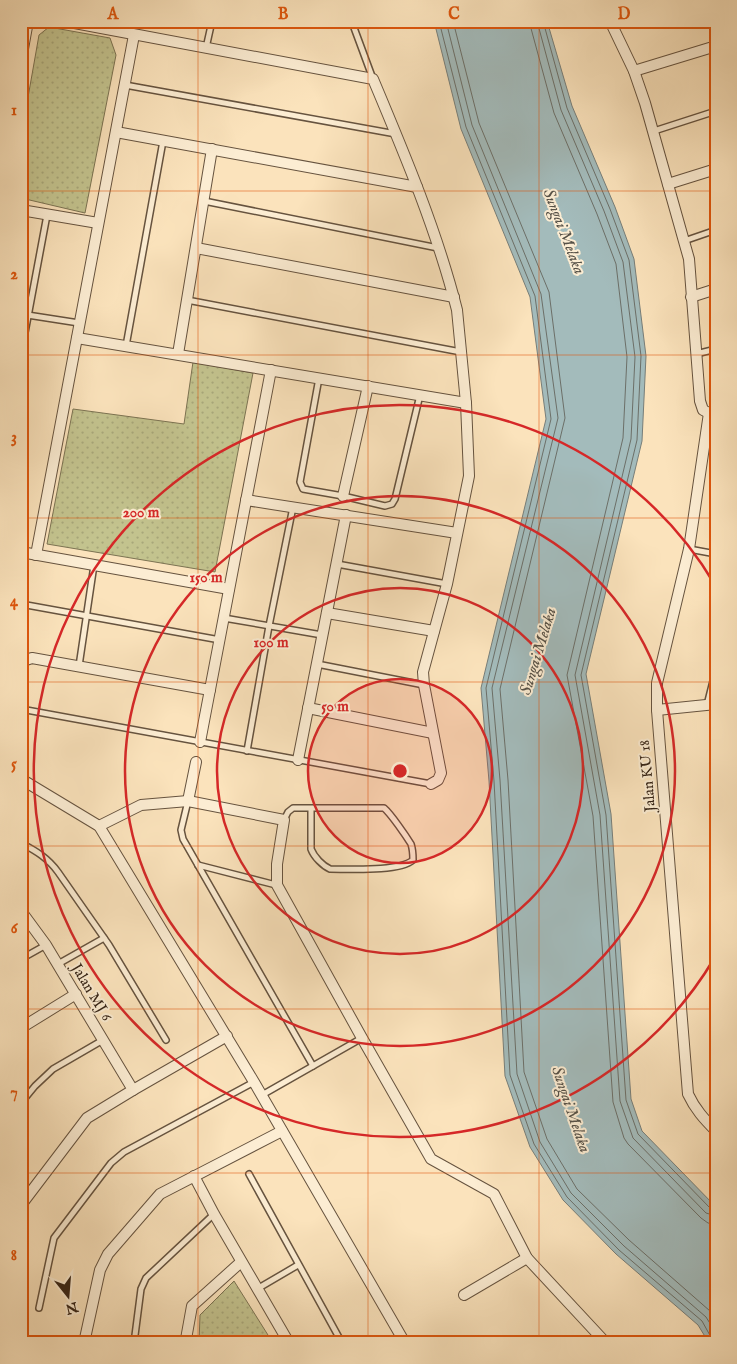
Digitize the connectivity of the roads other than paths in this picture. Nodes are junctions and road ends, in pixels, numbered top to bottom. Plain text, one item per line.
1 (28, 21) edge
2 (64, 21) edge
3 (212, 21) edge
4 (334, 21) edge
5 (610, 21) edge
6 (134, 35) junction
7 (716, 46) edge
8 (206, 49) junction
9 (21, 60) edge
10 (634, 71) junction
11 (373, 79) junction
12 (124, 85) junction
13 (716, 112) edge
14 (654, 130) junction
15 (116, 132) junction
16 (396, 134) junction
17 (163, 140) junction
18 (212, 149) junction
19 (716, 170) edge
20 (668, 184) junction
21 (417, 187) junction
22 (204, 201) junction
23 (21, 210) edge
24 (47, 214) junction
25 (98, 223) junction
26 (716, 230) edge
27 (684, 241) junction
28 (196, 248) junction
29 (439, 248) junction
30 (716, 289) edge
31 (454, 297) junction
32 (691, 297) junction
33 (187, 300) junction
34 (21, 314) edge
35 (29, 315) junction
36 (79, 323) junction
37 (77, 338) junction
38 (126, 346) junction
39 (716, 348) edge
40 (462, 352) junction
41 (21, 354) edge
42 (178, 354) junction
43 (696, 354) junction
44 (271, 370) junction
45 (319, 378) junction
46 (368, 386) junction
47 (420, 395) junction
48 (466, 402) junction
49 (712, 412) edge
50 (344, 496) junction
51 (246, 500) junction
52 (293, 507) junction
53 (346, 515) junction
54 (457, 532) junction
55 (689, 549) junction
56 (21, 552) edge
57 (716, 554) edge
58 (36, 555) junction
59 (336, 564) junction
60 (94, 565) junction
61 (447, 584) junction
62 (229, 589) junction
63 (21, 604) edge
64 (327, 613) junction
65 (86, 616) junction
66 (224, 618) junction
67 (269, 626) junction
68 (434, 631) junction
69 (323, 635) junction
70 (220, 640) junction
71 (317, 664) junction
72 (21, 666) edge
73 (79, 666) junction
74 (716, 670) edge
75 (424, 685) junction
76 (210, 690) junction
77 (712, 704) edge
78 (308, 708) junction
79 (21, 709) edge
80 (657, 710) junction
81 (433, 733) junction
82 (200, 742) junction
83 (247, 751) junction
84 (298, 760) junction
85 (196, 762) dead end
86 (21, 779) edge
87 (431, 784) joint
88 (188, 801) junction
89 (311, 808) junction
90 (284, 820) junction
91 (99, 826) junction
92 (21, 843) edge
93 (198, 865) junction
94 (277, 885) junction
95 (21, 911) edge
96 (104, 938) junction
97 (46, 945) junction
98 (21, 959) edge
99 (58, 964) junction
100 (76, 994) junction
101 (21, 1028) edge
102 (227, 1036) junction
103 (362, 1038) junction
104 (103, 1040) junction
105 (166, 1040) dead end
106 (313, 1066) junction
107 (254, 1082) junction
108 (133, 1090) junction
109 (262, 1095) junction
110 (21, 1103) edge
111 (282, 1130) junction
112 (716, 1131) edge
113 (249, 1174) dead end
114 (194, 1176) junction
115 (21, 1205) edge
116 (214, 1214) junction
117 (527, 1258) junction
118 (241, 1262) junction
119 (298, 1265) junction
120 (257, 1289) junction
121 (464, 1295) dead end
122 (39, 1308) dead end
123 (186, 1339) dead end
124 (403, 1342) edge
125 (605, 1342) edge
126 (84, 1343) edge
127 (134, 1343) edge
128 (289, 1343) edge
129 (342, 1343) edge

1 - 9 street
2 - 6 street
3 - 8 lane
4 - 11 lane
5 - 10 street
6 - 8 street
6 - 12 street
7 - 10 street
8 - 11 street
10 - 14 street
11 - 16 street
12 - 15 street
12 - 16 lane
13 - 14 lane
14 - 20 street
15 - 17 street
15 - 25 street
16 - 21 street
17 - 18 street
17 - 38 lane
18 - 21 street
18 - 22 street
19 - 20 street
20 - 27 street
21 - 29 street
22 - 28 street
22 - 29 lane
23 - 24 street
24 - 25 street
24 - 35 lane
25 - 36 street
26 - 27 lane
27 - 32 street
28 - 31 street
28 - 33 street
29 - 31 street
30 - 32 street
31 - 40 street
32 - 43 street
33 - 40 lane
33 - 42 street
34 - 35 lane
35 - 36 lane
35 - 41 lane
36 - 37 street
37 - 38 street
37 - 58 street
38 - 42 street
39 - 43 lane
40 - 48 street
42 - 44 street
43 - 49 street
44 - 45 street
44 - 51 street
45 - 46 street
45 - 50 lane
46 - 47 street
46 - 50 street
47 - 48 street
47 - 50 lane
48 - 54 street
49 - 55 street, Jalan KU 18
51 - 52 street
51 - 62 street
52 - 53 street
52 - 67 lane
53 - 54 street
53 - 59 street
54 - 61 street
55 - 57 lane
55 - 80 street, Jalan KU 18
56 - 58 street
58 - 60 street
59 - 61 lane
59 - 64 street
60 - 62 street
60 - 65 lane
61 - 68 street
62 - 66 street
63 - 65 lane
64 - 68 street
64 - 69 street
65 - 70 lane
65 - 73 lane
66 - 67 lane
66 - 70 street
67 - 69 lane
67 - 83 lane
68 - 75 street
69 - 71 street
70 - 76 street
71 - 75 lane
71 - 78 street
72 - 73 street
73 - 76 street
74 - 77 lane
75 - 81 street
76 - 82 street
77 - 80 street
78 - 81 street
78 - 84 street
79 - 82 lane
80 - 112 street, Jalan KU 18
81 - 87 street
82 - 83 lane
83 - 84 lane
84 - 87 lane
85 - 88 street
86 - 91 street
88 - 90 street
88 - 91 street
88 - 93 lane
89 - 89 lane
89 - 90 lane
90 - 94 street
91 - 102 street
92 - 96 lane
93 - 94 lane
93 - 106 lane
94 - 103 street
95 - 97 street, Jalan MJ 6
96 - 99 lane
96 - 105 lane
97 - 98 lane
97 - 99 street, Jalan MJ 6
99 - 100 street, Jalan MJ 6
100 - 101 street
100 - 104 street, Jalan MJ 6
102 - 107 street
102 - 108 street
103 - 106 lane
103 - 117 street
104 - 108 street, Jalan MJ 6
104 - 110 lane
106 - 109 lane
107 - 109 street
107 - 122 lane
108 - 115 street
109 - 111 street
111 - 114 street
111 - 124 street
113 - 119 lane
114 - 116 street
114 - 126 street
116 - 118 street
116 - 127 lane
117 - 121 street
117 - 125 street
118 - 120 street
118 - 123 street
119 - 120 lane
119 - 129 lane
120 - 128 street

